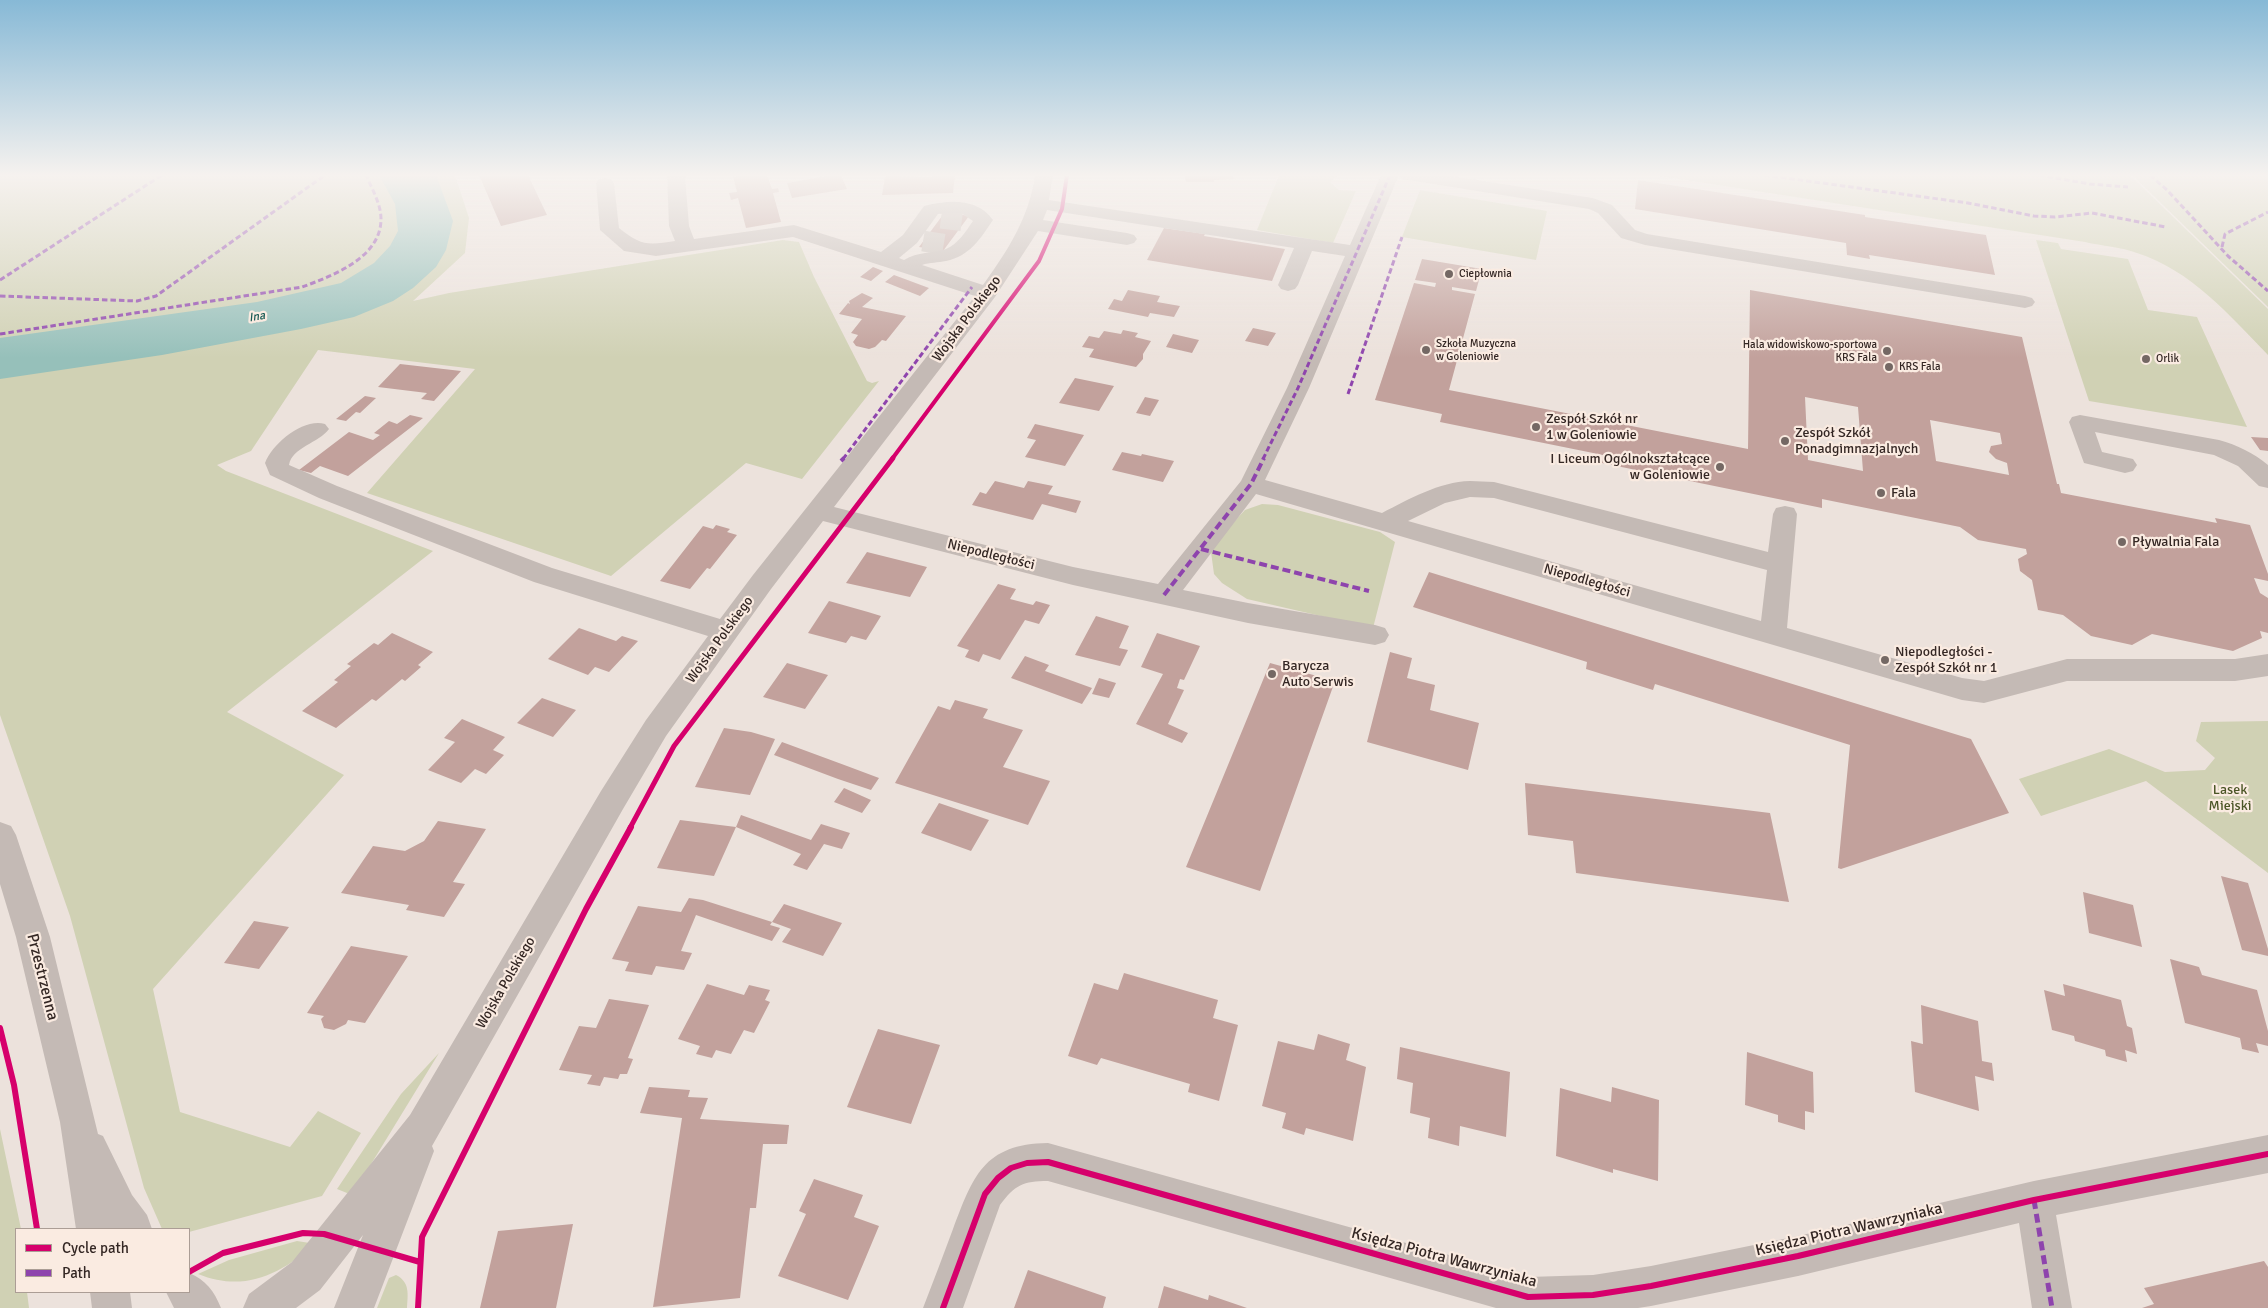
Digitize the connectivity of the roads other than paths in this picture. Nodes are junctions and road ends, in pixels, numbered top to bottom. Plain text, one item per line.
1 (617, 236) edge
2 (683, 236) edge
3 (758, 236) edge
4 (810, 236) edge
5 (916, 236) tunnel mouth
6 (963, 236) edge
7 (1026, 236) edge
8 (1108, 236) edge
9 (1252, 236) edge
10 (1365, 236) edge
11 (1635, 236) edge
12 (1127, 239) dead end
13 (1305, 244) junction
14 (687, 246) junction
15 (1358, 252) junction
16 (885, 259) junction
17 (908, 266) junction
18 (1288, 285) dead end
19 (988, 293) junction
20 (2025, 302) dead end
21 (317, 429) dead end
22 (2125, 465) dead end
23 (2268, 480) edge
24 (1251, 484) junction
25 (818, 511) junction
26 (1785, 514) dead end
27 (1384, 522) junction
28 (1780, 564) junction
29 (1164, 595) junction
30 (726, 631) junction
31 (1773, 634) junction
32 (1374, 636) dead end
33 (2268, 665) edge
34 (0, 835) edge
35 (78, 1122) junction
36 (423, 1128) junction
37 (2268, 1154) edge
38 (2034, 1200) junction
39 (95, 1228) edge
40 (132, 1228) edge
41 (110, 1293) edge
42 (187, 1293) edge
43 (1528, 1302) edge
44 (112, 1308) edge
45 (201, 1308) edge
46 (263, 1308) edge
47 (354, 1308) edge
48 (942, 1308) edge
49 (2052, 1308) edge

1 - 14 street
2 - 14 street
3 - 14 street
4 - 16 street
5 - 16 street
6 - 17 street
7 - 19 street, Wojska Polskiego
8 - 12 street
9 - 13 street
10 - 15 street
11 - 20 street
13 - 15 street
13 - 18 street
15 - 24 street
16 - 17 street
17 - 19 street
19 - 25 street, Wojska Polskiego
21 - 30 street
22 - 23 street
24 - 27 street, Niepodległości
24 - 29 street
25 - 29 street, Niepodległości
25 - 30 street, Wojska Polskiego
26 - 28 street
27 - 28 street
27 - 31 street, Niepodległości
28 - 31 street
29 - 32 street, Niepodległości
30 - 36 street, Wojska Polskiego
31 - 33 street, Niepodległości
34 - 35 street, Przestrzenna
35 - 39 street, Przestrzenna
35 - 40 street, Przestrzenna
36 - 46 street, Wojska Polskiego
36 - 47 street, Wojska Polskiego
37 - 38 street, Księdza Piotra Wawrzyniaka
38 - 43 street, Księdza Piotra Wawrzyniaka
38 - 49 street
41 - 44 street
42 - 45 street
43 - 48 street, Księdza Piotra Wawrzyniaka

